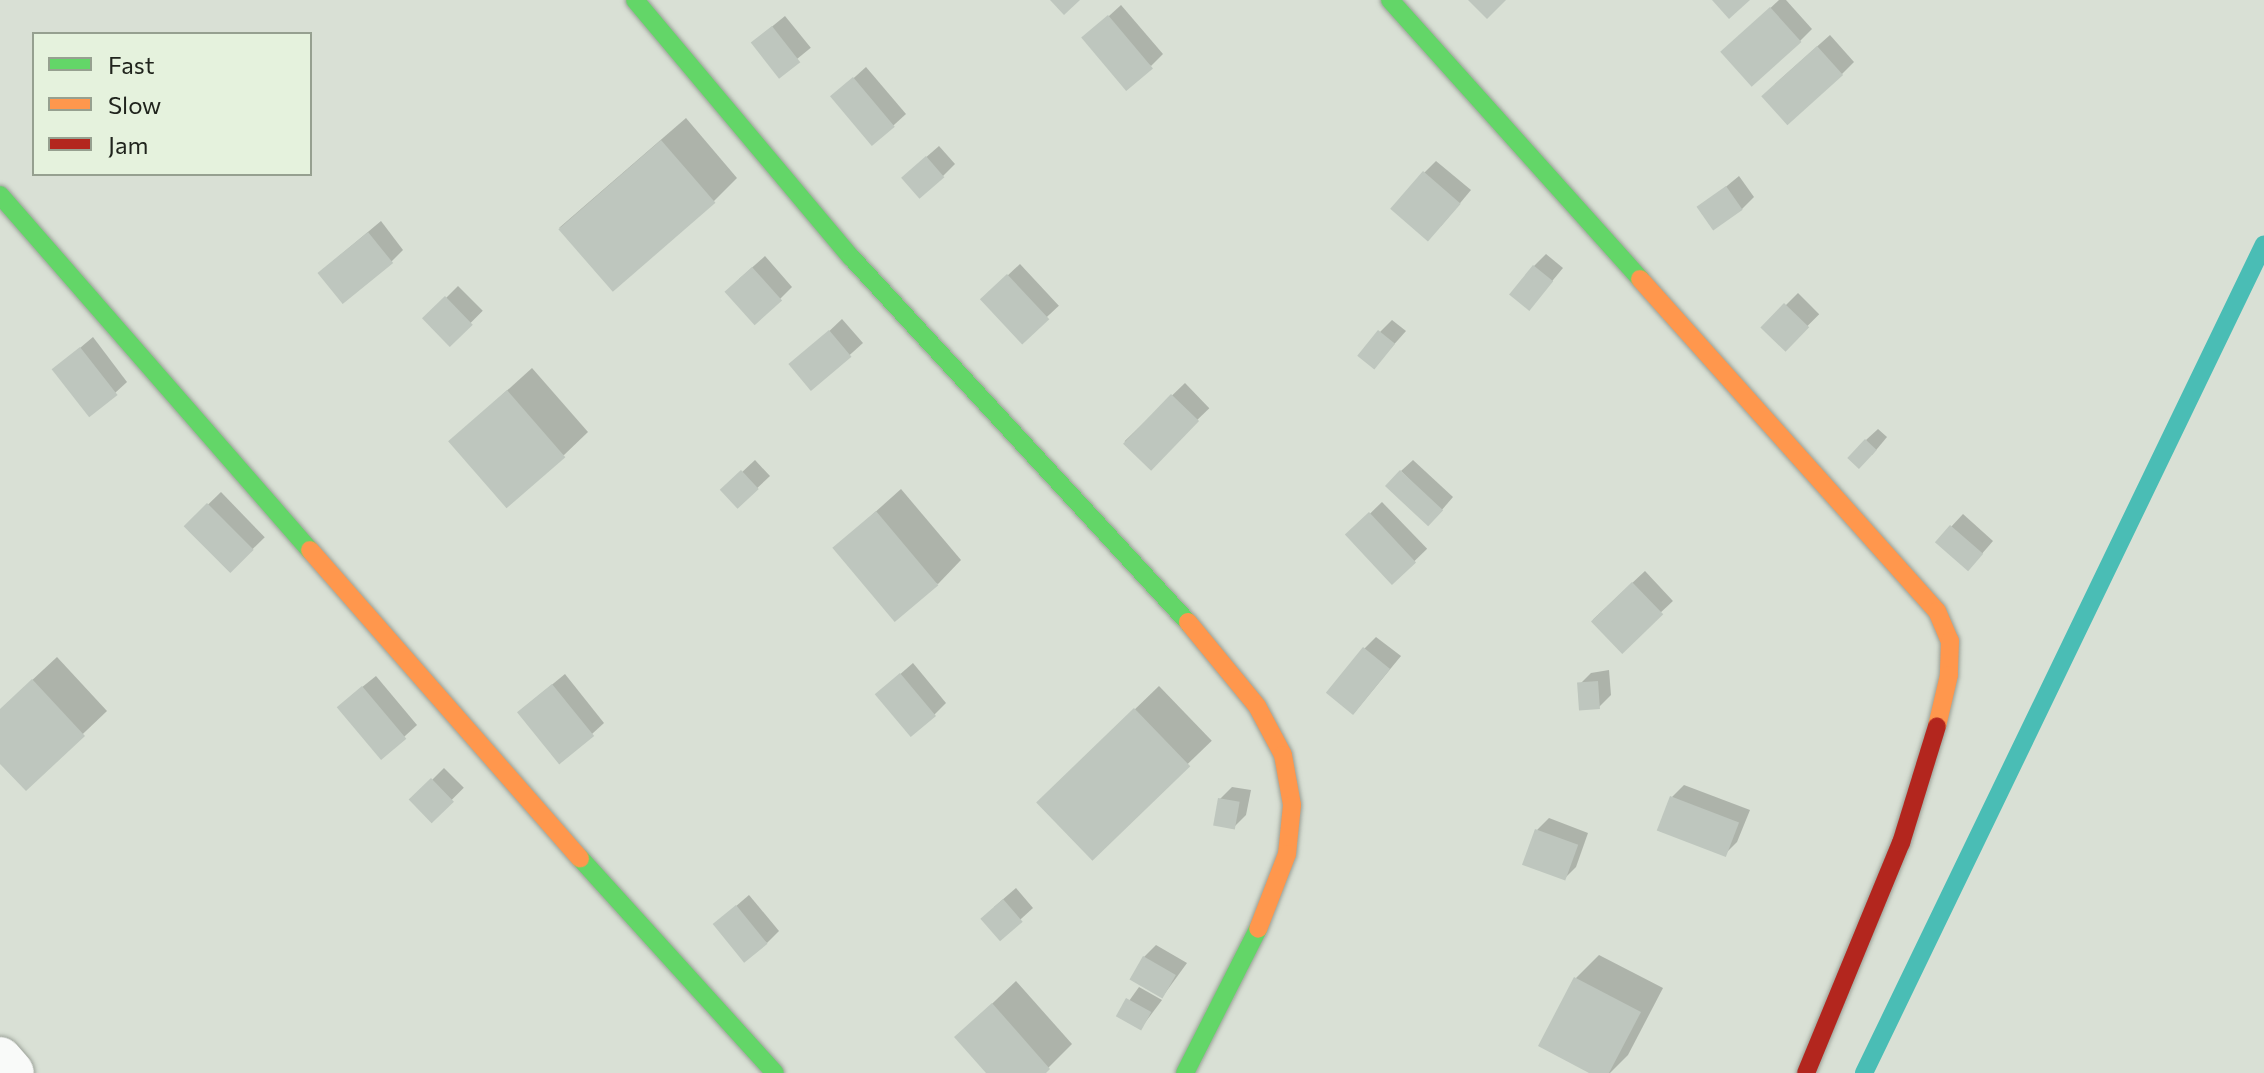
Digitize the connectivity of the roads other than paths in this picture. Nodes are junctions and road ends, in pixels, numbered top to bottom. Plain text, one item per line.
1 (635, 0) edge
2 (1390, 0) edge
3 (0, 195) edge
4 (0, 1059) edge
5 (12, 1073) edge
6 (775, 1073) edge
7 (1185, 1073) edge
8 (1806, 1073) edge

1 - 7 street
2 - 8 street
3 - 6 street
4 - 5 street

